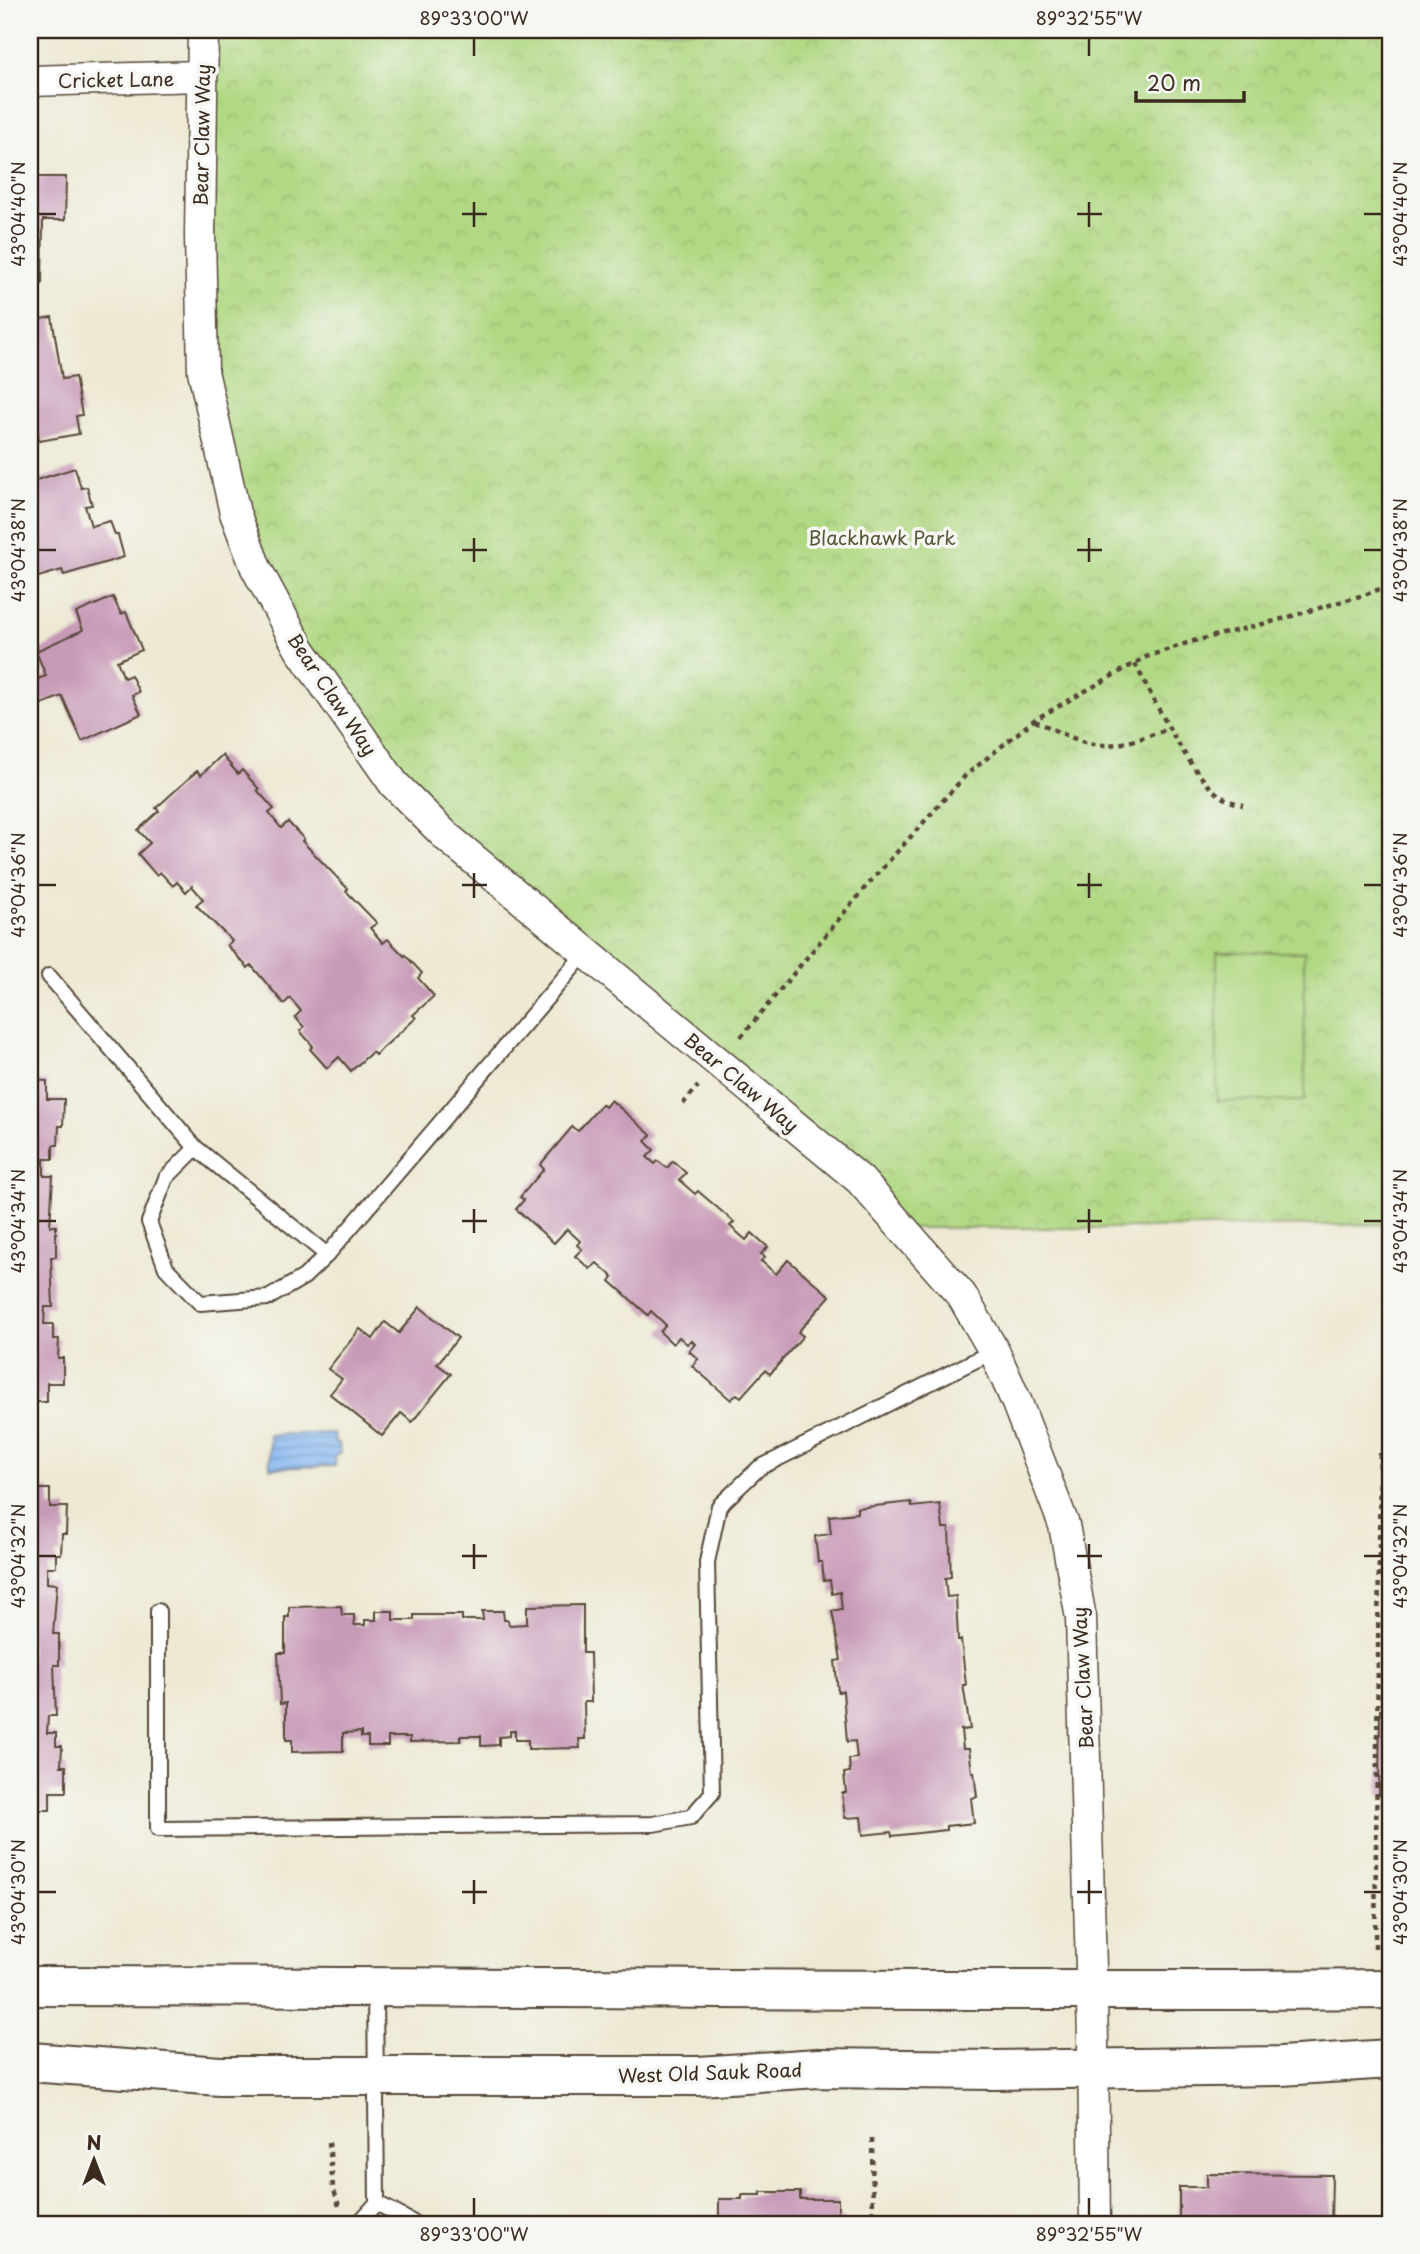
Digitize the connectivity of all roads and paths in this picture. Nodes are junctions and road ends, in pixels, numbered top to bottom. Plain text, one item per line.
1 (203, 30) edge
2 (201, 76) junction
3 (30, 81) edge
4 (1390, 585) edge
5 (1135, 663) junction
6 (1034, 720) junction
7 (1171, 728) junction
8 (1243, 806) dead end
9 (586, 952) junction
10 (49, 976) dead end
11 (718, 1062) junction
12 (683, 1104) dead end
13 (195, 1148) junction
14 (327, 1255) junction
15 (994, 1352) junction
16 (1380, 1452) dead end
17 (158, 1611) dead end
18 (1375, 1948) dead end
19 (30, 1986) edge
20 (375, 1986) junction
21 (1390, 1989) edge
22 (1092, 1992) junction
23 (1390, 2059) edge
24 (30, 2062) edge
25 (1093, 2068) junction
26 (377, 2076) junction
27 (872, 2139) dead end
28 (329, 2142) dead end
29 (377, 2203) junction
30 (340, 2210) dead end
31 (358, 2224) edge
32 (415, 2224) edge
33 (873, 2224) edge
34 (1095, 2224) edge

1 - 2 street, Bear Claw Way
2 - 3 street, Cricket Lane
2 - 9 street, Bear Claw Way
4 - 5 path
5 - 6 path
5 - 7 path
6 - 7 path
6 - 11 path
7 - 8 path
9 - 11 street, Bear Claw Way
9 - 14 lane
10 - 13 lane
11 - 12 path
11 - 15 street, Bear Claw Way
13 - 14 lane
13 - 14 lane
15 - 17 lane
15 - 22 street, Bear Claw Way
16 - 18 path
19 - 20 street
20 - 22 street
20 - 26 lane
21 - 22 street
22 - 25 street, Bear Claw Way
23 - 25 street, West Old Sauk Road
24 - 26 street, West Old Sauk Road
25 - 26 street, West Old Sauk Road
25 - 34 street, Bear Claw Way
26 - 29 lane
27 - 33 path
28 - 30 path
29 - 31 lane
29 - 32 lane

